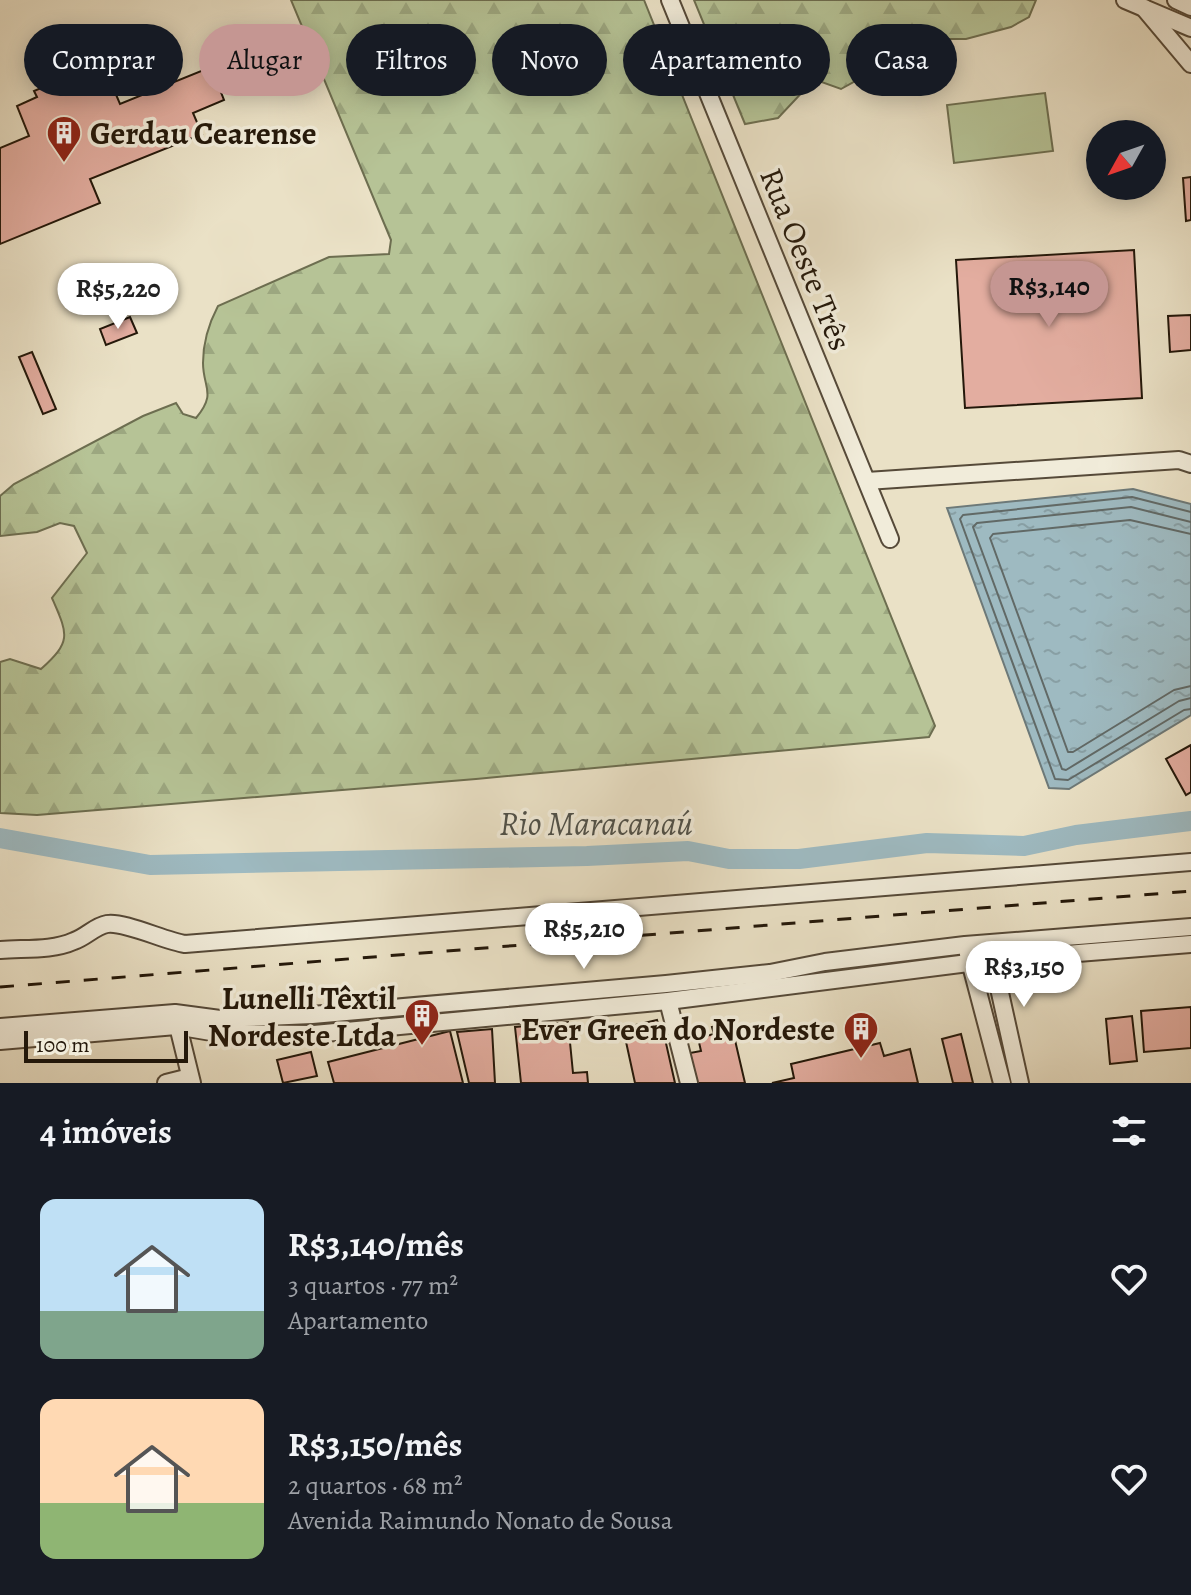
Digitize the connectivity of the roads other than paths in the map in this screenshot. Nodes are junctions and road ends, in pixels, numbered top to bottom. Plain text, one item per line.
1 (670, 0) edge
2 (1125, 0) edge
3 (1176, 0) edge
4 (1191, 7) edge
5 (1144, 8) junction
6 (1191, 28) edge
7 (1191, 64) edge
8 (1191, 464) edge
9 (867, 481) junction
10 (890, 539) dead end
11 (1191, 862) edge
12 (1191, 927) edge
13 (990, 942) junction
14 (1191, 944) edge
15 (965, 945) junction
16 (0, 950) edge
17 (992, 960) junction
18 (970, 963) junction
19 (668, 1001) junction
20 (312, 1015) junction
21 (176, 1019) junction
22 (0, 1027) edge
23 (314, 1034) junction
24 (0, 1041) edge
25 (191, 1080) edge
26 (166, 1083) edge
27 (689, 1083) edge
28 (1002, 1083) edge
29 (1020, 1083) edge

1 - 9 street, Rua Oeste Três
2 - 5 street
3 - 4 street
5 - 6 street
5 - 7 street
8 - 9 street
9 - 10 street, Rua Oeste Três
11 - 16 street
12 - 13 street
13 - 15 street
13 - 17 street
14 - 17 street
15 - 18 street
15 - 20 street
17 - 18 street
17 - 29 street
18 - 19 street
18 - 28 street
19 - 23 street
19 - 27 street
20 - 21 street
20 - 23 street
21 - 22 street
21 - 23 street
21 - 24 street
21 - 25 street
25 - 26 street

